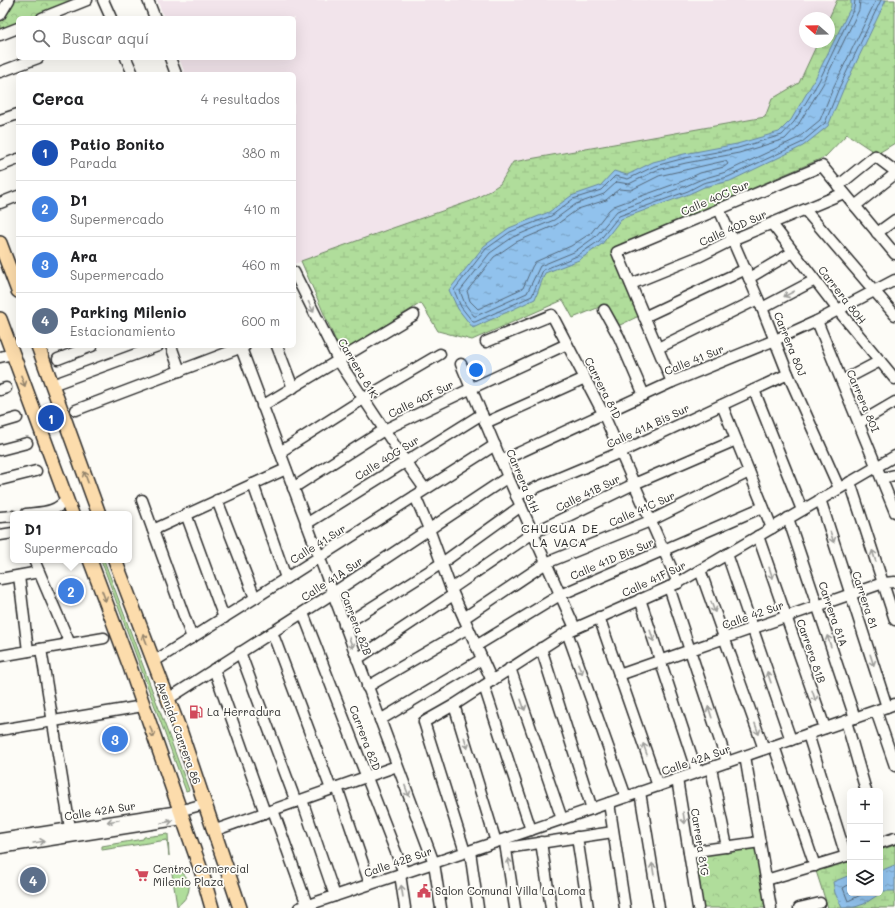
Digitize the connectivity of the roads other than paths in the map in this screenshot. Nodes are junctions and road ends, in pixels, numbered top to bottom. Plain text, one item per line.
1 (9, 0) edge
2 (87, 0) edge
3 (103, 0) edge
4 (148, 0) edge
5 (0, 15) edge
6 (47, 16) edge
7 (110, 16) edge
8 (154, 16) edge
9 (16, 29) edge
10 (0, 35) edge
11 (33, 60) edge
12 (127, 60) edge
13 (171, 60) edge
14 (0, 72) edge
15 (130, 72) edge
16 (175, 72) edge
17 (16, 115) edge
18 (0, 120) edge
19 (16, 160) edge
20 (0, 166) edge
21 (895, 171) edge
22 (895, 174) edge
23 (841, 189) junction
24 (16, 197) edge
25 (0, 203) edge
26 (855, 206) junction
27 (719, 209) junction
28 (804, 210) junction
29 (895, 220) edge
30 (772, 224) junction
31 (878, 233) junction
32 (732, 240) junction
33 (0, 243) edge
34 (792, 252) junction
35 (895, 254) edge
36 (747, 273) junction
37 (296, 276) edge
38 (815, 280) junction
39 (895, 280) edge
40 (631, 284) junction
41 (16, 286) edge
42 (875, 291) junction
43 (758, 299) junction
44 (762, 308) junction
45 (604, 310) dead end
46 (838, 310) junction
47 (414, 315) dead end
48 (895, 315) edge
49 (644, 317) junction
50 (0, 319) edge
51 (817, 321) junction
52 (775, 340) junction
53 (486, 342) dead end
54 (567, 344) junction
55 (39, 348) edge
56 (87, 348) edge
57 (153, 348) edge
58 (172, 348) edge
59 (240, 348) edge
60 (243, 348) edge
61 (278, 348) edge
62 (658, 348) junction
63 (13, 354) junction
64 (440, 354) dead end
65 (0, 357) edge
66 (58, 359) dead end
67 (338, 360) junction
68 (880, 361) junction
69 (461, 364) dead end
70 (180, 370) junction
71 (788, 374) junction
72 (585, 378) junction
73 (895, 379) edge
74 (842, 381) junction
75 (672, 382) junction
76 (52, 385) junction
77 (293, 388) junction
78 (472, 388) junction
79 (754, 390) junction
80 (644, 394) junction
81 (363, 399) junction
82 (895, 402) edge
83 (722, 405) junction
84 (262, 406) junction
85 (76, 410) dead end
86 (603, 413) junction
87 (17, 418) dead end
88 (484, 418) junction
89 (0, 423) edge
90 (859, 423) junction
91 (384, 430) junction
92 (736, 440) junction
93 (27, 443) dead end
94 (494, 445) junction
95 (0, 450) edge
96 (280, 452) junction
97 (621, 452) junction
98 (895, 456) edge
99 (405, 461) junction
100 (501, 461) junction
101 (877, 466) junction
102 (286, 469) junction
103 (36, 471) dead end
104 (749, 472) junction
105 (895, 476) edge
106 (508, 477) junction
107 (882, 478) junction
108 (0, 480) edge
109 (850, 482) junction
110 (253, 484) junction
111 (634, 484) junction
112 (293, 488) junction
113 (839, 488) junction
114 (425, 490) junction
115 (415, 496) junction
116 (516, 496) junction
117 (67, 498) junction
118 (820, 499) junction
119 (142, 500) dead end
120 (217, 500) junction
121 (521, 506) junction
122 (763, 507) junction
123 (802, 510) junction
124 (48, 511) edge
125 (71, 511) edge
126 (97, 511) edge
127 (895, 512) edge
128 (186, 514) junction
129 (10, 516) edge
130 (0, 517) edge
131 (788, 518) junction
132 (650, 520) junction
133 (306, 524) junction
134 (772, 528) junction
135 (429, 529) junction
136 (153, 530) junction
137 (10, 533) edge
138 (533, 534) junction
139 (0, 535) edge
140 (758, 536) junction
141 (664, 550) junction
142 (727, 554) junction
143 (319, 558) junction
144 (35, 563) edge
145 (91, 563) edge
146 (116, 563) edge
147 (442, 563) junction
148 (546, 563) junction
149 (700, 570) junction
150 (39, 572) junction
151 (19, 576) junction
152 (286, 578) junction
153 (0, 579) edge
154 (895, 582) edge
155 (883, 583) junction
156 (673, 585) junction
157 (452, 592) junction
158 (332, 594) junction
159 (850, 594) junction
160 (560, 595) junction
161 (255, 598) junction
162 (640, 599) junction
163 (817, 606) junction
164 (303, 612) junction
165 (786, 616) junction
166 (599, 617) junction
167 (224, 618) junction
168 (464, 618) junction
169 (895, 620) edge
170 (344, 625) junction
171 (468, 628) junction
172 (752, 628) junction
173 (571, 630) junction
174 (272, 632) junction
175 (104, 638) dead end
176 (192, 638) junction
177 (724, 638) junction
178 (70, 644) junction
179 (476, 646) junction
180 (541, 648) junction
181 (41, 649) junction
182 (690, 650) junction
183 (28, 651) junction
184 (240, 652) junction
185 (0, 656) edge
186 (357, 659) junction
187 (482, 659) junction
188 (660, 660) junction
189 (153, 662) junction
190 (510, 668) junction
191 (214, 669) junction
192 (619, 674) junction
193 (488, 684) junction
194 (367, 687) junction
195 (168, 699) junction
196 (454, 705) junction
197 (143, 706) junction
198 (891, 706) edge
199 (876, 711) junction
200 (380, 720) junction
201 (850, 720) junction
202 (53, 721) junction
203 (825, 728) junction
204 (0, 730) edge
205 (808, 734) junction
206 (791, 740) junction
207 (769, 748) junction
208 (746, 756) junction
209 (727, 762) junction
210 (397, 766) junction
211 (895, 766) edge
212 (711, 768) junction
213 (697, 772) junction
214 (367, 777) junction
215 (677, 779) junction
216 (658, 786) junction
217 (334, 788) junction
218 (865, 788) edge
219 (640, 792) junction
220 (626, 797) junction
221 (299, 801) junction
222 (609, 803) junction
223 (204, 804) junction
224 (592, 809) junction
225 (269, 812) junction
226 (181, 815) junction
227 (562, 819) junction
228 (70, 828) junction
229 (531, 830) junction
230 (213, 831) junction
231 (613, 832) junction
232 (577, 837) junction
233 (895, 838) edge
234 (0, 839) edge
235 (883, 841) edge
236 (541, 842) junction
237 (760, 842) junction
238 (502, 843) junction
239 (727, 847) junction
240 (0, 848) edge
241 (467, 851) junction
242 (689, 852) junction
243 (847, 853) edge
244 (847, 856) edge
245 (434, 863) junction
246 (815, 866) junction
247 (402, 873) junction
248 (766, 880) junction
249 (370, 884) junction
250 (335, 896) junction
251 (820, 903) dead end
252 (303, 907) edge
253 (212, 908) edge
254 (240, 908) edge
255 (405, 908) edge
256 (441, 908) edge
257 (478, 908) edge
258 (515, 908) edge
259 (551, 908) edge
260 (588, 908) edge
261 (625, 908) edge
262 (659, 908) edge
263 (698, 908) edge
264 (771, 908) edge
265 (799, 908) edge

1 - 5 street
2 - 6 street
3 - 7 street
4 - 8 street
9 - 10 street
11 - 14 street
12 - 15 street
13 - 16 street
17 - 18 street
19 - 20 street
21 - 23 street, Calle 40D Sur
22 - 26 street
23 - 26 street
23 - 27 street, Calle 40C Sur
23 - 28 street, Calle 40D Sur
24 - 25 street
26 - 31 street
27 - 32 street, Carrera 80J
27 - 40 street, Calle 40C Sur
28 - 30 street, Calle 40D Sur
28 - 42 street
29 - 31 street
30 - 32 street, Calle 40D Sur
30 - 34 street, Carrera 80H
31 - 35 street
32 - 36 street, Carrera 80J
32 - 40 street, Calle 40D Sur
33 - 41 main road
34 - 36 street
34 - 38 street, Carrera 80H
36 - 43 street, Carrera 80J
36 - 49 street
37 -> 67 street, Carrera 81K
38 -> 44 street
38 - 46 street, Carrera 80H
39 - 42 street, Calle 41 Sur
40 - 49 street
42 - 46 street, Calle 41 Sur
42 - 48 street
43 - 44 street, Carrera 80J
43 - 62 street
44 - 52 street, Carrera 80J
45 - 80 street
46 - 51 street, Calle 41 Sur
46 - 68 street, Carrera 80H
47 - 67 street
49 - 62 street
50 - 63 main road
51 - 52 street, Calle 41 Sur
51 - 74 street, Carrera 80I
52 - 71 street, Carrera 80J
52 - 75 street, Calle 41 Sur
53 - 54 street, Carrera 81D
54 - 72 street, Carrera 81D
54 - 78 street, Calle 40F Sur
55 - 76 main road
56 - 66 street
57 - 76 street
58 - 70 street
59 - 70 street
60 - 84 street, Carrera 82B
61 - 77 street
62 - 75 street
63 - 65 street
63 -> 117 main road
64 - 81 street
67 - 77 street
67 - 81 street, Carrera 81K
68 - 73 street, Carrera 80H
68 - 74 street
69 - 78 street, Carrera 81H
70 - 85 street
71 - 79 street, Calle 41A Bis Sur
71 - 113 street, Carrera 80J
72 - 86 street, Carrera 81D
72 - 88 street, Calle 40G Sur
74 - 90 street, Carrera 80I
75 - 80 street, Calle 41 Sur
126 -> 76 main road
77 - 84 street
78 - 88 street, Carrera 81H
78 - 91 street, Calle 40F Sur
79 - 83 street, Calle 41A Bis Sur
79 - 123 street
80 - 86 street, Calle 41 Sur
81 - 91 street, Carrera 81K
81 - 96 street
82 - 90 street
83 - 92 street
83 - 97 street, Calle 41A Bis Sur
84 - 96 street, Carrera 82B
86 - 97 street, Carrera 81D
86 - 100 street, Calle 41 Sur
87 - 89 street
88 - 94 street, Carrera 81H
88 - 99 street, Calle 40G Sur
90 - 101 street, Carrera 80I
91 - 99 street, Carrera 81K
91 - 112 street, Calle 40F Sur
92 - 104 street
92 - 111 street, Calle 41B Sur
93 - 95 street
94 - 100 street, Carrera 81H
94 - 114 street, Calle 41 Sur
96 - 102 street, Carrera 82B
97 - 111 street, Carrera 81D
97 - 116 street, Calle 41A Bis Sur
98 - 101 street, Calle 41F Sur
99 - 114 street, Carrera 81K
99 - 133 street, Calle 40G Sur
100 - 106 street, Carrera 81H
101 - 107 street, Carrera 80I
101 - 109 street, Calle 41F Sur
102 - 110 street
102 - 112 street, Carrera 82B
103 - 108 street
104 - 122 street
104 - 132 street, Calle 41C Sur
105 - 107 street
106 - 116 street, Carrera 81H
106 - 135 street, Calle 41A Sur
107 - 127 street, Carrera 80I
109 - 113 street, Calle 41F Sur
155 -> 109 street
110 - 120 street
110 - 152 street
111 - 132 street, Carrera 81D
111 - 138 street, Calle 41B Sur
112 - 133 street, Carrera 82B
113 - 118 street, Calle 41F Sur
114 - 115 street, Calle 41 Sur
115 - 135 street
115 - 143 street, Calle 41 Sur
116 - 121 street, Carrera 81H
117 - 124 street
117 - 125 main road
118 - 123 street, Calle 41F Sur
118 -> 159 street, Carrera 81
119 - 136 street
120 - 128 street
120 - 161 street
121 - 138 street, Carrera 81H
121 - 147 street
122 - 134 street
122 - 141 street, Calle 41D Bis Sur
123 - 131 street, Calle 41F Sur
128 - 136 street
128 - 167 street
129 - 130 street
131 - 134 street, Calle 41F Sur
131 - 163 street, Carrera 81A
132 - 141 street, Carrera 81D
132 - 148 street, Calle 41C Sur
133 - 143 street, Carrera 82B
134 - 140 street, Calle 41F Sur
135 - 147 street
135 - 158 street, Calle 41A Sur
136 - 176 street
137 - 139 street
138 - 148 street, Carrera 81H
138 - 157 street, Calle 41B Sur
140 - 142 street, Calle 41F Sur
140 -> 165 street, Carrera 81B
141 - 156 street, Carrera 81D
141 - 160 street, Calle 41D Bis Sur
142 - 149 street, Calle 41F Sur
142 - 172 street
143 - 152 street, Calle 41 Sur
143 - 158 street, Carrera 82B
144 - 150 street
145 -> 197 main road
189 -> 146 main road, Avenida Carrera 86
147 - 157 street
147 - 170 street
148 - 160 street, Carrera 81H
148 - 168 street, Calle 41C Sur
149 - 156 street, Calle 41F Sur
149 -> 177 street
150 - 151 street
150 - 178 street
151 - 153 street
151 - 183 street
152 - 161 street, Calle 41 Sur
154 - 155 street, Calle 42 Sur
155 - 159 street, Calle 42 Sur
155 - 169 street
156 - 162 street, Calle 41F Sur
156 - 182 street, Carrera 81D
157 - 168 street
157 - 186 street, Calle 41B Sur
158 - 164 street, Calle 41A Sur
158 - 170 street, Carrera 82B
159 - 163 street, Calle 42 Sur
159 -> 198 street, Carrera 81
160 - 173 street, Carrera 81H
160 - 179 street, Calle 41D Bis Sur
161 - 167 street, Calle 41 Sur
162 - 166 street, Calle 41F Sur
162 -> 188 street
163 - 165 street, Calle 42 Sur
201 -> 163 street, Carrera 81A
164 - 174 street, Calle 41A Sur
164 - 214 street, Carrera 82D
165 - 172 street, Calle 42 Sur
165 -> 203 street, Carrera 81B
166 - 173 street, Calle 41F Sur
166 - 192 street
167 - 176 street, Calle 41 Sur
168 - 171 street
170 -> 186 street, Carrera 82B
171 - 179 street
171 - 194 street
172 - 177 street, Calle 42 Sur
206 -> 172 street
173 - 180 street, Calle 41F Sur
173 -> 220 street, Carrera 81H
174 - 184 street, Calle 41A Sur
174 - 217 street
175 - 178 street
176 - 189 street, Calle 41 Sur
177 - 182 street, Calle 42 Sur
177 -> 207 street
178 - 181 street
179 - 187 street
180 - 190 street, Calle 41F Sur
180 - 224 street
181 - 183 street
181 - 202 street
182 - 188 street, Calle 42 Sur
209 -> 182 street, Carrera 81D
183 - 185 street
184 - 191 street, Calle 41A Sur
184 - 221 street
186 - 194 street, Carrera 82B
187 - 193 street
187 - 200 street
188 - 192 street, Calle 42 Sur
188 - 213 street
189 - 195 main road, Avenida Carrera 86
190 - 193 street, Calle 41F Sur
190 -> 227 street
191 - 195 street, Calle 41A Sur
191 - 225 street
216 -> 192 street
193 - 196 street, Calle 41F Sur
193 - 229 street
194 - 200 street, Carrera 82B
195 - 223 main road, Avenida Carrera 86
196 -> 238 street
196 - 241 street, Calle 41F Sur
197 - 202 street
197 -> 226 main road
198 - 199 street, Calle 42A Sur
199 - 201 street, Calle 42A Sur
199 - 211 street
200 - 210 street, Carrera 82B
201 - 203 street, Calle 42A Sur
201 - 218 street, Carrera 81A
202 - 204 street
202 - 228 street
203 - 205 street, Calle 42A Sur
205 - 206 street, Calle 42A Sur
205 - 243 street
206 - 207 street, Calle 42A Sur
207 - 208 street, Calle 42A Sur
207 - 246 street
208 - 209 street, Calle 42A Sur
208 - 237 street
209 - 212 street, Calle 42A Sur
210 - 214 street
210 -> 245 street, Carrera 82B
212 - 213 street, Calle 42A Sur
212 - 239 street
213 - 215 street, Calle 42A Sur
214 - 217 street
214 - 247 street, Carrera 82D
215 - 216 street, Calle 42A Sur
215 -> 242 street, Carrera 81G
216 - 219 street, Calle 42A Sur
217 - 221 street
217 - 249 street
219 - 220 street, Calle 42A Sur
262 -> 219 street
220 - 222 street, Calle 42A Sur
221 - 225 street
221 - 250 street
222 - 224 street, Calle 42A Sur
222 - 231 street
223 - 226 street, Calle 42A Sur
223 - 230 main road, Avenida Carrera 86
224 - 227 street, Calle 42A Sur
225 - 230 street
225 - 252 street
226 -> 228 street, Calle 42A Sur
240 -> 226 street, Calle 42A Sur
226 - 253 main road
227 - 229 street, Calle 42A Sur
228 - 234 street, Calle 42A Sur
229 - 238 street, Calle 42A Sur
230 - 254 main road, Avenida Carrera 86
231 - 232 street, Calle 42B Sur
231 - 261 street
232 - 236 street, Calle 42B Sur
232 - 260 street
233 - 235 street
236 - 238 street, Calle 42B Sur
236 - 259 street
237 - 239 street
237 - 248 street
238 - 241 street, Calle 42B Sur
258 -> 238 street
239 - 242 street
241 - 245 street, Calle 42B Sur
241 - 257 street
242 - 263 street, Carrera 81G
244 - 246 street
245 - 247 street, Calle 42B Sur
245 - 256 street, Carrera 82B
246 - 248 street
247 - 249 street, Calle 42B Sur
255 -> 247 street, Carrera 82D
248 - 264 street
249 - 250 street, Calle 42B Sur
250 - 252 street, Calle 42B Sur
251 - 265 street

